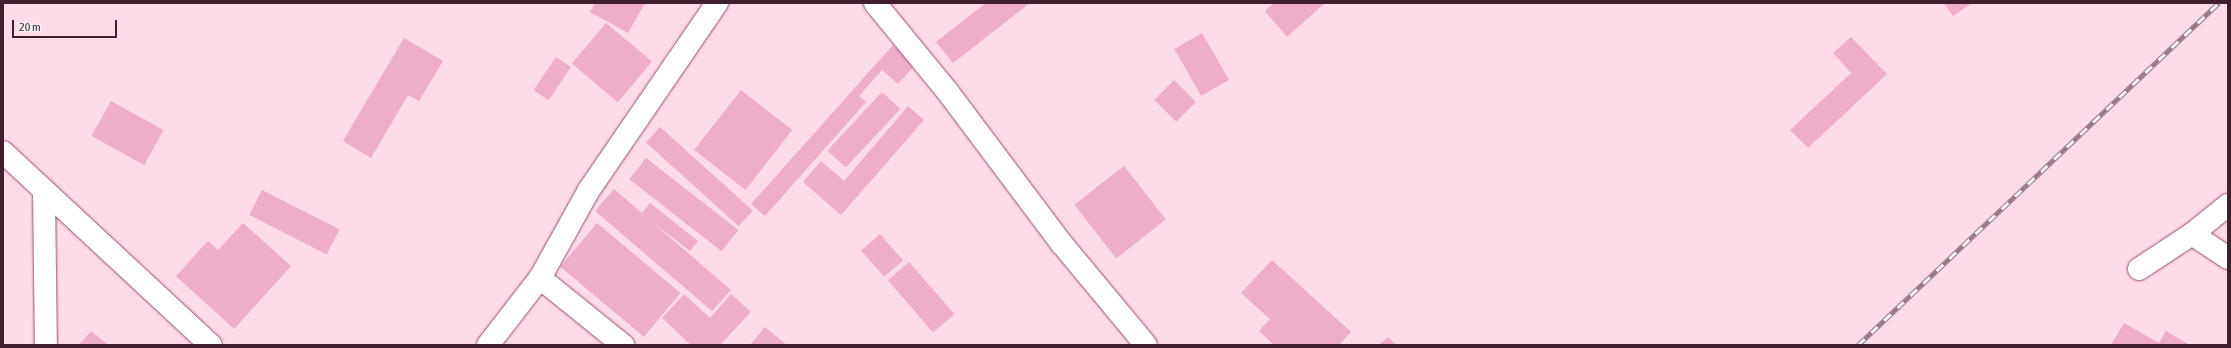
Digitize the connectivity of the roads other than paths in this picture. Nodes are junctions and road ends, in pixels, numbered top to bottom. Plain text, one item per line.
1 (875, 3) edge
2 (708, 6) edge
3 (3, 152) edge
4 (44, 191) junction
5 (2228, 205) edge
6 (2192, 234) junction
7 (2228, 258) edge
8 (2139, 269) dead end
9 (540, 278) junction
10 (46, 345) edge
11 (211, 345) edge
12 (488, 345) edge
13 (623, 345) edge
14 (1146, 345) edge

1 - 14 street
2 - 9 street
3 - 4 street
4 - 10 street
4 - 11 street
5 - 6 street
6 - 7 street
6 - 8 street
9 - 12 street
9 - 13 street

